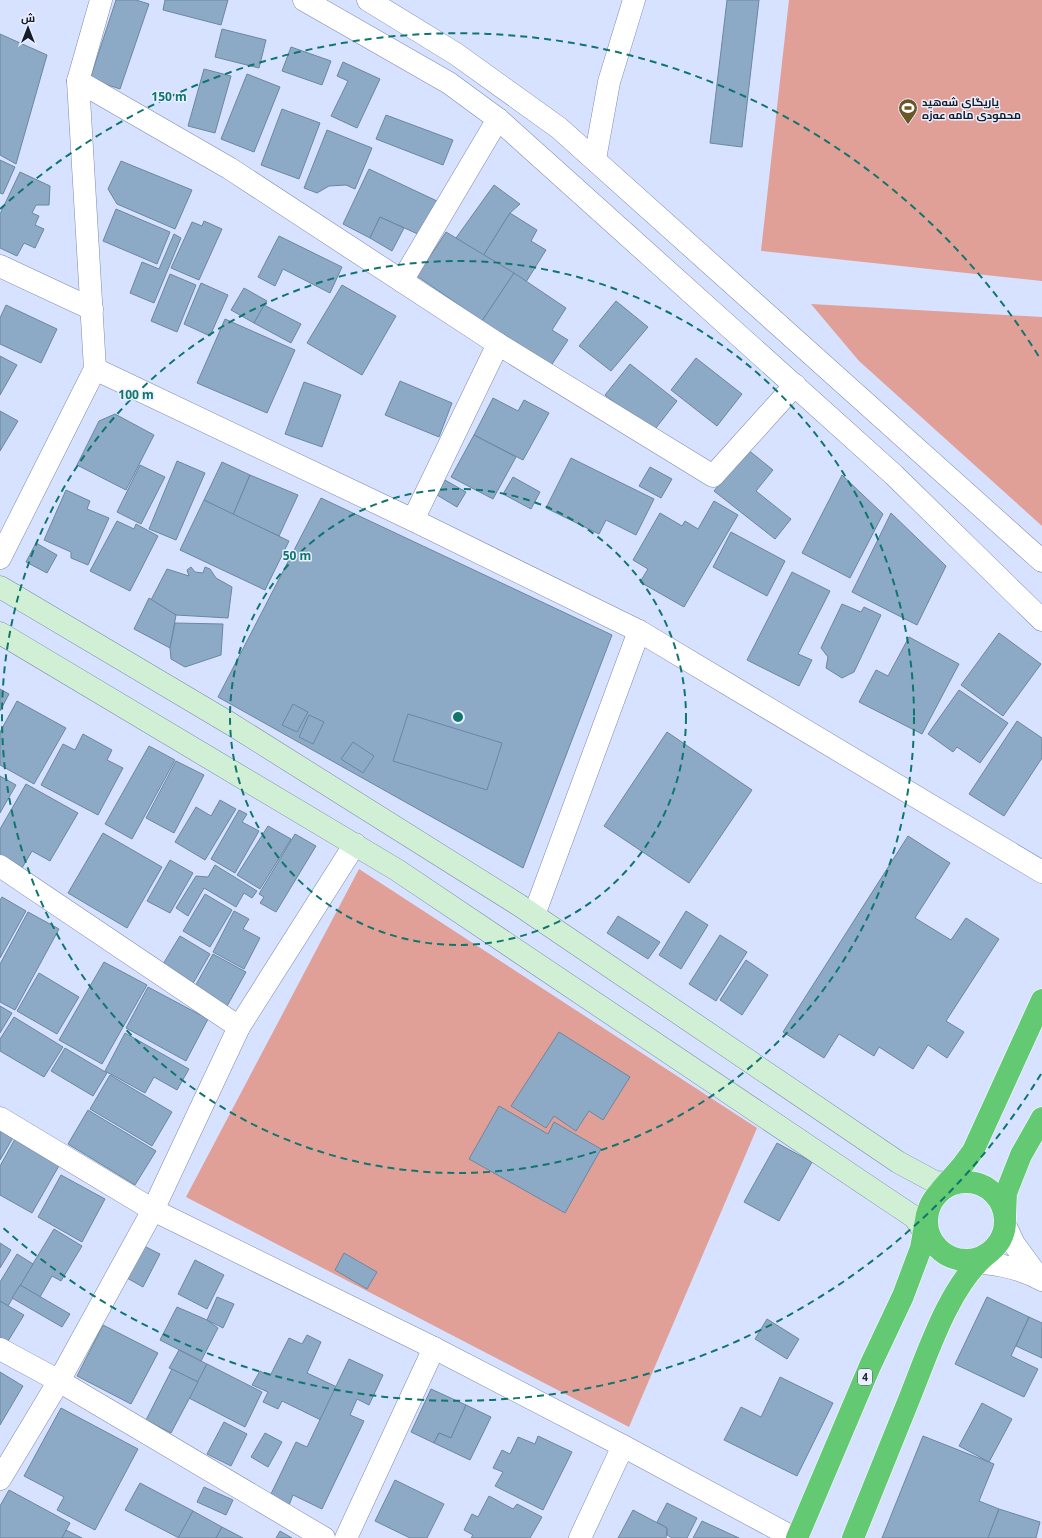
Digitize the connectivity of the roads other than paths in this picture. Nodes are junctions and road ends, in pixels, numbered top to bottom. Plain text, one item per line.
1 (101, 0) edge
2 (304, 0) edge
3 (368, 0) edge
4 (634, 0) edge
5 (78, 81) junction
6 (498, 119) junction
7 (595, 159) junction
8 (0, 266) edge
9 (402, 282) junction
10 (92, 309) junction
11 (498, 344) junction
12 (95, 370) junction
13 (795, 385) junction
14 (413, 520) junction
15 (0, 558) edge
16 (1042, 561) edge
17 (0, 587) edge
18 (1042, 620) edge
19 (639, 631) junction
20 (0, 633) edge
21 (355, 844) junction
22 (0, 866) edge
23 (1042, 872) edge
24 (534, 915) junction
25 (1042, 1000) edge
26 (239, 1027) junction
27 (0, 1118) edge
28 (1042, 1118) edge
29 (947, 1187) junction
30 (153, 1210) junction
31 (1005, 1222) junction
32 (927, 1228) junction
33 (976, 1259) junction
34 (1041, 1279) edge
35 (434, 1348) junction
36 (0, 1349) edge
37 (59, 1381) junction
38 (623, 1446) junction
39 (0, 1479) edge
40 (324, 1538) edge
41 (346, 1538) edge
42 (580, 1538) edge
43 (794, 1538) edge
44 (797, 1538) edge
45 (853, 1538) edge

1 - 5 street
2 - 6 street
3 - 7 street
4 - 7 street
5 - 9 street
5 - 10 street
6 - 9 street
6 - 13 street
7 - 16 street
8 - 10 street
9 - 11 street
10 - 12 street
11 - 13 street
11 - 14 street
12 - 14 street
12 - 15 street
13 - 18 street
14 - 19 street
17 - 24 street
19 - 23 street
19 - 24 street
20 - 21 street
21 - 26 street
21 - 32 street
22 - 26 street
24 - 29 street
25 - 29 highway, 4
26 - 30 street
27 - 30 street
28 - 31 highway
29 - 31 highway
29 - 32 highway, 4
30 - 35 street
30 - 37 street
31 - 33 highway
31 - 34 street
32 - 33 highway
32 - 44 highway, 4
33 - 34 street
33 - 45 highway
35 - 38 street
35 - 41 street
36 - 37 street
37 - 39 street
37 - 40 street
38 - 42 street
38 - 43 street

